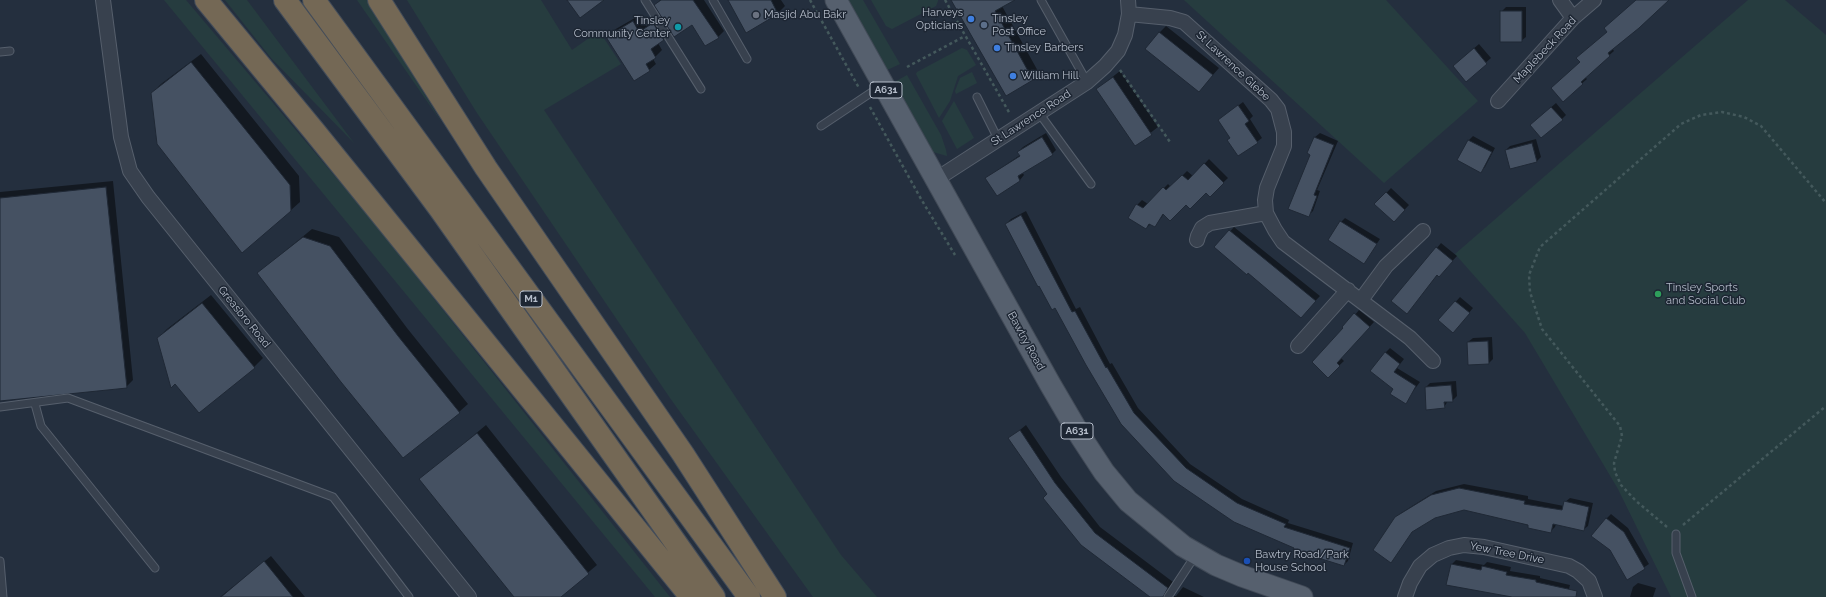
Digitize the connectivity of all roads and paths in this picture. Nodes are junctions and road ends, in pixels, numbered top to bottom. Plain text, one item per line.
1 (103, 0) edge
2 (206, 0) edge
3 (285, 0) edge
4 (314, 0) edge
5 (379, 0) edge
6 (645, 0) edge
7 (713, 0) edge
8 (810, 0) edge
9 (836, 0) edge
10 (945, 0) edge
11 (1041, 0) edge
12 (1560, 0) edge
13 (1594, 0) edge
14 (1128, 7) edge
15 (1573, 18) junction
16 (965, 36) junction
17 (10, 51) dead end
18 (0, 52) edge
19 (1112, 58) junction
20 (747, 59) dead end
21 (907, 67) dead end
22 (1087, 82) junction
23 (883, 84) junction
24 (701, 89) dead end
25 (864, 97) junction
26 (977, 97) dead end
27 (1498, 101) dead end
28 (1039, 113) junction
29 (821, 126) dead end
30 (1017, 127) junction
31 (998, 139) junction
32 (1170, 142) dead end
33 (935, 180) junction
34 (1091, 184) dead end
35 (1826, 203) edge
36 (1266, 212) junction
37 (1423, 231) dead end
38 (1197, 240) dead end
39 (956, 256) dead end
40 (1348, 290) junction
41 (1362, 300) junction
42 (1298, 346) dead end
43 (1433, 360) dead end
44 (35, 404) junction
45 (1826, 406) edge
46 (0, 407) edge
47 (1676, 534) junction
48 (1197, 554) junction
49 (0, 561) edge
50 (155, 568) dead end
51 (3, 597) edge
52 (409, 597) edge
53 (469, 597) edge
54 (691, 597) edge
55 (714, 597) edge
56 (750, 597) edge
57 (775, 597) edge
58 (1168, 597) edge
59 (1302, 597) edge
60 (1405, 597) edge
61 (1595, 597) edge
62 (1692, 597) edge

1 - 53 street, Greasbro Road
2 - 54 highway
3 - 55 highway, M1
4 - 56 highway, M1
5 - 57 highway
6 - 24 lane
7 - 20 lane
8 - 25 path
9 - 23 main road, Bawtry Road / A631
10 - 16 path
11 - 22 lane
12 - 15 street
13 - 15 street, Maplebeck Road
14 - 19 street, St Lawrence Road
14 - 36 street, St Lawrence Glebe
15 - 27 street, Maplebeck Road
16 - 21 path
16 - 30 path
17 - 18 lane
19 - 22 street, St Lawrence Road
19 - 32 path
22 - 28 street, St Lawrence Road
23 - 25 lane
23 - 33 main road, Bawtry Road / A631
25 - 29 lane
25 - 39 path
26 - 31 lane
28 - 30 street, St Lawrence Road
28 - 34 lane
30 - 31 street, St Lawrence Road
31 - 33 street, St Lawrence Road
33 - 48 main road, Bawtry Road / A631
35 - 47 path
36 - 38 street
36 - 40 street
37 - 41 street
40 - 41 street
40 - 42 street
41 - 43 street
44 - 46 lane
44 - 50 lane
44 - 52 lane
45 - 47 path
47 - 62 lane
48 - 58 lane
48 - 59 main road, Bawtry Road / A631
49 - 51 lane
60 - 61 street, Yew Tree Drive

